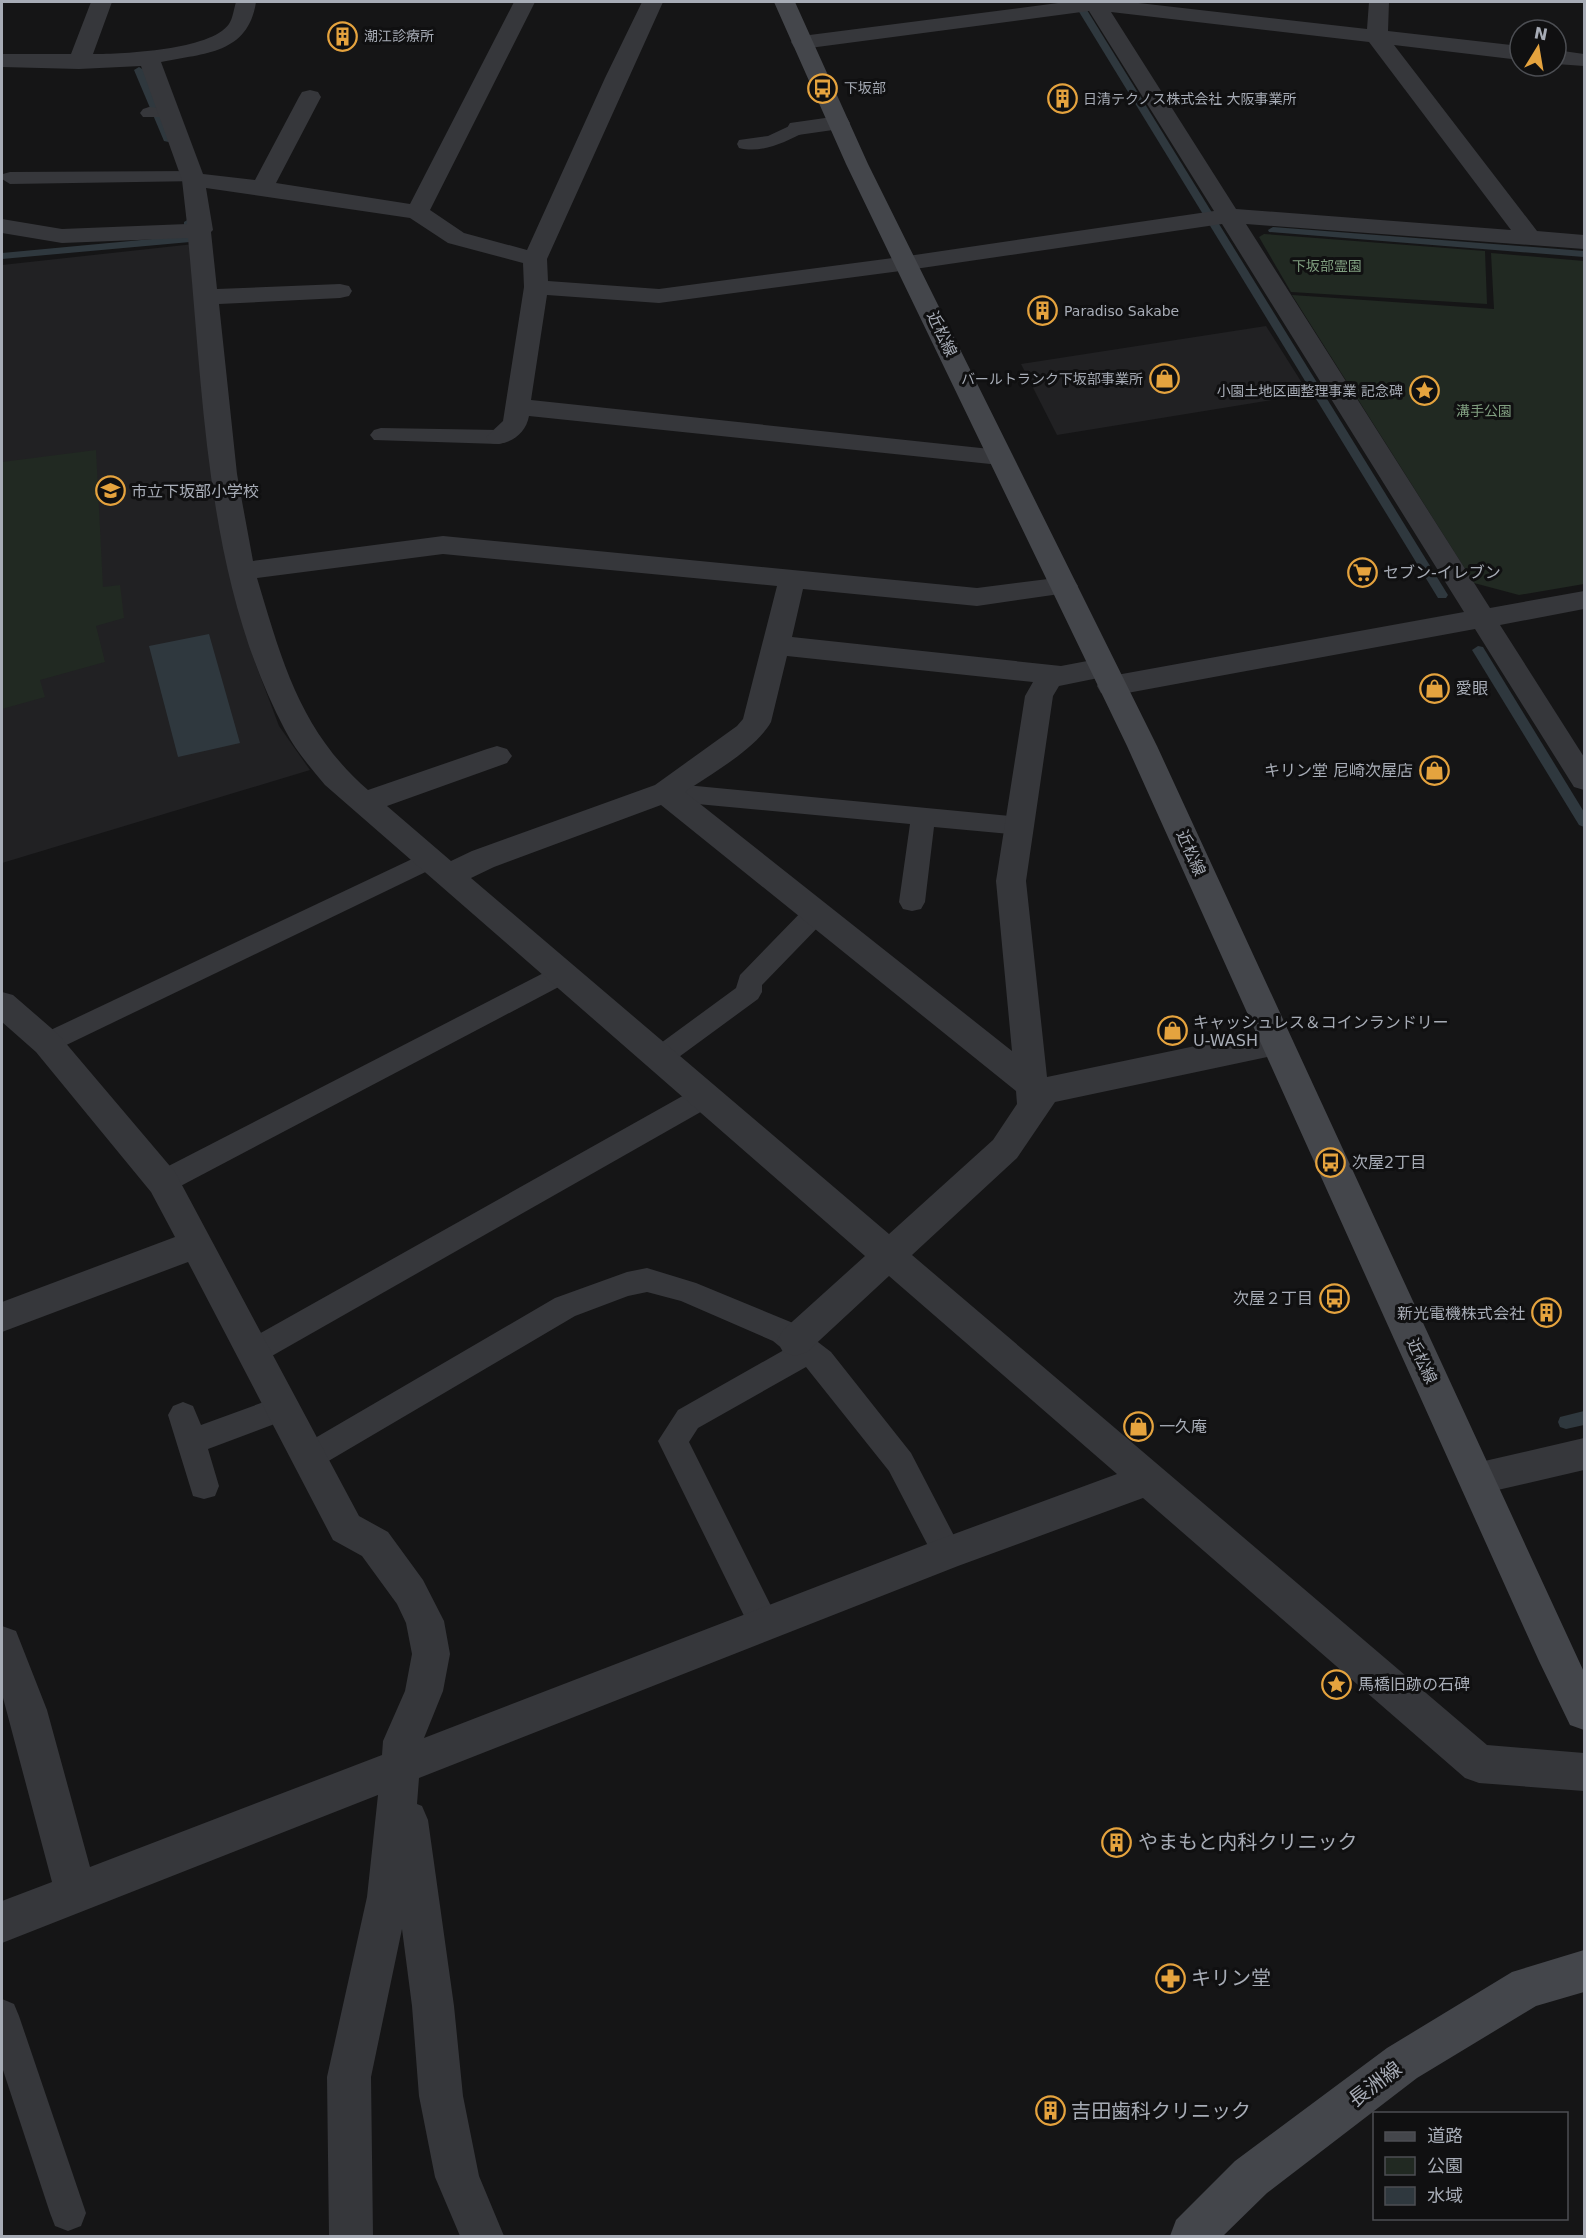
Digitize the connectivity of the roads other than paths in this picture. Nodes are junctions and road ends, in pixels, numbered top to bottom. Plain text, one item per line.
1 (101, 2) edge
2 (246, 2) edge
3 (525, 2) edge
4 (653, 2) edge
5 (784, 2) edge
6 (1379, 2) edge
7 (1095, 3) edge
8 (1377, 38) junction
9 (802, 42) junction
10 (1508, 52) edge
11 (149, 58) junction
12 (1568, 58) edge
13 (1584, 60) edge
14 (2, 61) edge
15 (79, 62) junction
16 (310, 97) dead end
17 (839, 123) junction
18 (798, 128) joint
19 (746, 144) dead end
20 (10, 178) dead end
21 (187, 178) junction
22 (262, 188) junction
23 (417, 212) junction
24 (1230, 216) junction
25 (2, 226) edge
26 (189, 230) junction
27 (1530, 238) junction
28 (1584, 242) edge
29 (535, 259) junction
30 (908, 263) junction
31 (536, 287) junction
32 (340, 291) dead end
33 (208, 297) junction
34 (518, 407) junction
35 (381, 435) dead end
36 (499, 437) joint
37 (1000, 457) junction
38 (241, 571) junction
39 (792, 579) junction
40 (1064, 586) junction
41 (1584, 600) edge
42 (1482, 618) junction
43 (776, 645) junction
44 (1063, 676) junction
45 (1107, 677) junction
46 (497, 756) dead end
47 (1584, 780) edge
48 (665, 792) junction
49 (364, 803) junction
50 (923, 818) junction
51 (1020, 826) junction
52 (438, 868) junction
53 (912, 902) dead end
54 (816, 913) junction
55 (561, 974) junction
56 (2, 1004) edge
57 (1277, 1042) junction
58 (47, 1043) junction
59 (659, 1058) junction
60 (1033, 1095) junction
61 (704, 1097) junction
62 (163, 1182) junction
63 (196, 1244) junction
64 (888, 1255) junction
65 (2, 1317) edge
66 (801, 1346) junction
67 (253, 1352) junction
68 (283, 1408) junction
69 (1584, 1454) edge
70 (309, 1457) junction
71 (1149, 1479) junction
72 (1476, 1479) junction
73 (204, 1486) dead end
74 (948, 1553) junction
75 (764, 1624) junction
76 (2, 1644) edge
77 (1584, 1712) edge
78 (401, 1765) junction
79 (1584, 1772) edge
80 (76, 1893) junction
81 (2, 1922) edge
82 (1584, 1971) edge
83 (2, 2016) edge
84 (68, 2213) dead end
85 (351, 2236) edge
86 (482, 2236) edge
87 (1192, 2236) edge

1 - 15 street
2 - 11 street
3 - 23 street
4 - 29 street
5 - 9 street, 近松線
6 - 8 street
7 - 8 street
7 - 9 street
7 - 24 street
8 - 10 street
8 - 27 street
9 - 17 street, 近松線
11 - 15 street
11 - 21 street
12 - 13 street
14 - 15 street
16 - 22 street
17 - 18 street
17 - 30 street, 近松線
18 - 19 lane
20 - 21 lane
21 - 22 street
21 - 26 street
22 - 23 street
23 - 29 street
24 - 27 street
24 - 30 street
24 - 42 street
25 - 26 street
26 - 33 street
27 - 28 street
29 - 31 street
30 - 31 street
30 - 37 street, 近松線
31 - 34 street
32 - 33 street
33 - 38 street
34 - 36 street
34 - 37 street
35 - 36 lane
37 - 40 street, 近松線
38 - 39 street
38 - 49 street
39 - 40 street
39 - 43 street
40 - 45 street, 近松線
41 - 42 street
42 - 45 street
42 - 47 street
43 - 44 street
43 - 48 street
44 - 45 street
44 - 51 street
45 - 57 street, 近松線
46 - 49 street
48 - 50 lane
48 - 52 street
48 - 54 street
49 - 52 street
50 - 51 lane
50 - 53 lane
51 - 60 street
52 - 55 street
52 - 58 lane
54 - 59 lane
54 - 60 street
55 - 59 street
55 - 62 lane
56 - 58 street
57 - 60 street
57 - 72 street, 近松線
58 - 62 street
59 - 61 street
60 - 64 street
61 - 64 street
61 - 67 lane
62 - 63 street
63 - 65 street
63 - 67 street
64 - 66 street
64 - 71 street
66 - 70 lane
66 - 74 lane
66 - 75 lane
67 - 68 street
68 - 70 street
68 - 73 lane
69 - 72 street
70 - 78 street
71 - 74 street
71 - 79 street
72 - 77 street, 近松線
74 - 75 street
75 - 78 street
76 - 80 street
78 - 80 street
78 - 85 street
78 - 86 street
80 - 81 street
82 - 87 street, 長洲線
83 - 84 lane

